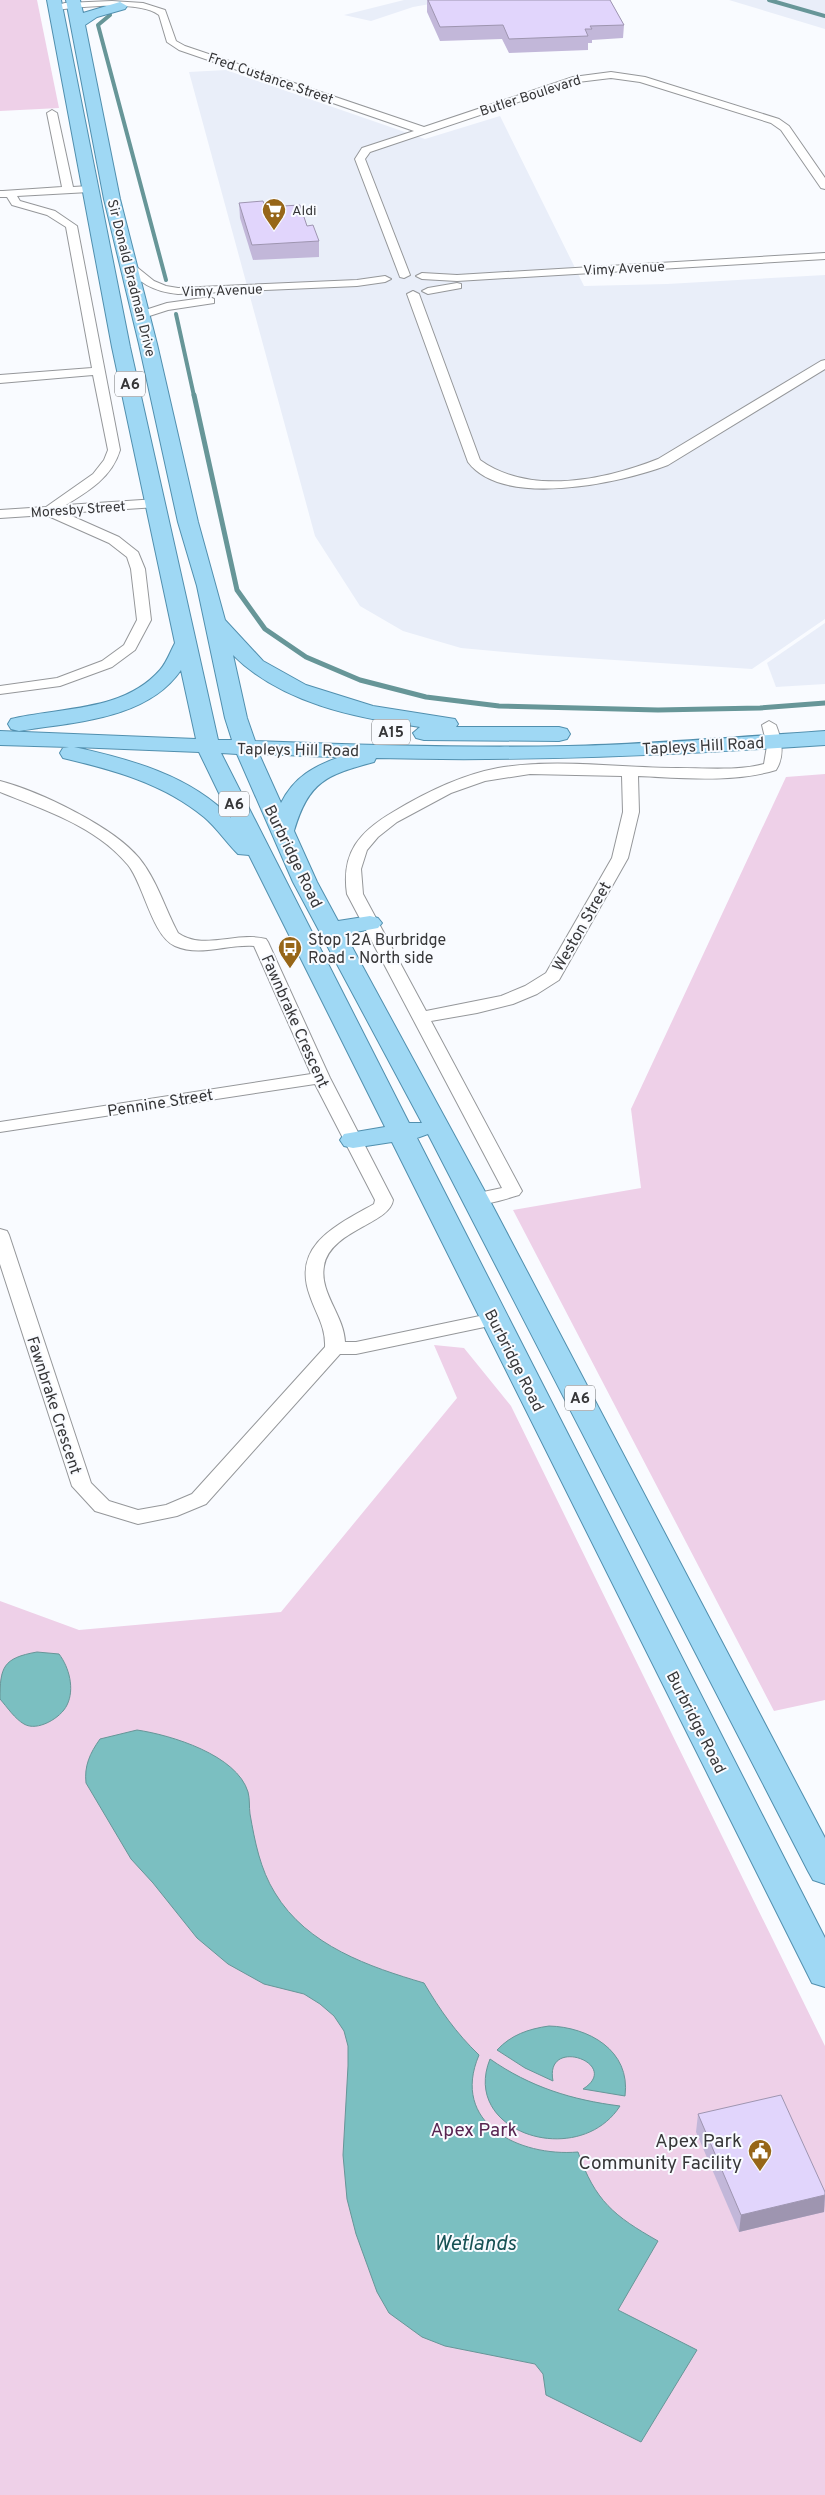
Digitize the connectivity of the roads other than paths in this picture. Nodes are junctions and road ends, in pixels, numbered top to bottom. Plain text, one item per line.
1 (100, 1) edge
2 (144, 2) edge
3 (54, 3) edge
4 (74, 4) edge
5 (120, 6) junction
6 (78, 24) junction
7 (52, 113) dead end
8 (422, 130) junction
9 (110, 182) junction
10 (825, 186) edge
11 (89, 189) junction
12 (68, 190) junction
13 (5, 194) edge
14 (112, 199) junction
15 (825, 256) edge
16 (128, 263) junction
17 (825, 266) edge
18 (404, 275) junction
19 (422, 276) junction
20 (386, 279) junction
21 (428, 291) junction
22 (408, 294) joint
23 (140, 315) junction
24 (825, 364) edge
25 (98, 371) junction
26 (0, 379) edge
27 (182, 490) junction
28 (157, 503) junction
29 (49, 511) junction
30 (0, 514) edge
31 (188, 522) junction
32 (214, 621) junction
33 (184, 644) junction
34 (0, 690) edge
35 (825, 721) edge
36 (9, 724) edge
37 (772, 733) junction
38 (543, 734) junction
39 (205, 737) junction
40 (242, 738) junction
41 (825, 738) edge
42 (0, 740) edge
43 (392, 751) junction
44 (630, 772) junction
45 (0, 786) edge
46 (282, 833) junction
47 (264, 861) junction
48 (370, 923) junction
49 (330, 929) junction
50 (422, 1017) junction
51 (321, 1078) junction
52 (0, 1127) edge
53 (436, 1127) junction
54 (402, 1132) junction
55 (353, 1140) junction
56 (476, 1199) junction
57 (0, 1235) edge
58 (494, 1319) junction
59 (335, 1348) junction
60 (825, 1871) edge
61 (825, 1973) edge

1 - 2 street, Fred Custance Street
1 - 4 street, Fred Custance Street
2 - 5 street, Fred Custance Street
2 - 8 street, Fred Custance Street
3 - 4 street, Fred Custance Street
3 - 11 main road, Sir Donald Bradman Drive / A6
4 - 5 street, Fred Custance Street
4 - 6 main road, Sir Donald Bradman Drive / A6
5 - 6 main road
6 - 9 main road, Sir Donald Bradman Drive / A6
7 - 12 street
8 - 10 street, Butler Boulevard
8 - 18 street, Butler Boulevard
9 - 11 main road
9 - 14 main road, Sir Donald Bradman Drive / A6
11 - 12 street
11 - 14 main road
11 - 28 main road, Sir Donald Bradman Drive / A6
12 - 13 street
13 - 25 street
14 - 16 main road, Sir Donald Bradman Drive / A6
15 - 19 street, Vimy Avenue
16 - 20 street, Vimy Avenue
16 - 23 main road, Sir Donald Bradman Drive / A6
17 - 21 street, Vimy Avenue
18 - 19 street, Vimy Avenue
18 - 20 street, Vimy Avenue
19 - 21 street
20 - 23 street, Vimy Avenue
21 - 22 street
22 - 24 street
23 - 27 main road, Sir Donald Bradman Drive / A6
25 - 26 street
25 - 29 street
27 - 28 main road
27 - 31 main road, Sir Donald Bradman Drive / A6
28 - 29 street, Moresby Street
28 - 31 main road
28 - 33 main road, Sir Donald Bradman Drive / A6
29 - 30 street, Moresby Street
29 - 34 street
31 - 32 main road, Sir Donald Bradman Drive / A6
32 - 38 main road
32 - 40 main road, Sir Donald Bradman Drive / A6
33 - 36 main road
33 - 39 main road, Sir Donald Bradman Drive / A6
35 - 37 main road, Tapleys Hill Road / A15
36 - 39 main road, Tapleys Hill Road / A15
37 - 38 main road, Tapleys Hill Road / A15
37 - 41 main road, Tapleys Hill Road / A15
37 - 43 main road, Tapleys Hill Road / A15
37 - 44 street, Tapleys Hill Road
38 - 40 main road, Tapleys Hill Road / A15
39 - 40 main road, Tapleys Hill Road / A15
39 - 42 main road, Tapleys Hill Road / A15
39 - 47 main road, Burbridge Road / A6
40 - 43 main road, Tapleys Hill Road / A15
40 - 46 main road, Burbridge Road / A6
42 - 47 main road
43 - 46 main road
44 - 48 street, Tapleys Hill Road
44 - 50 street, Weston Street
45 - 51 street, Fawnbrake Crescent
46 - 49 main road, Burbridge Road / A6
47 - 54 main road, Burbridge Road / A6
48 - 49 main road
48 - 50 street
49 - 53 main road, Burbridge Road / A6
50 - 56 street
51 - 52 street, Pennine Street
51 - 55 street, Fawnbrake Crescent
53 - 54 main road
53 - 56 main road, Burbridge Road / A6
54 - 55 main road
54 - 58 main road, Burbridge Road / A6
55 - 59 street, Fawnbrake Crescent
56 - 60 main road, Burbridge Road / A6
57 - 59 street, Fawnbrake Crescent
58 - 59 street
58 - 61 main road, Burbridge Road / A6

